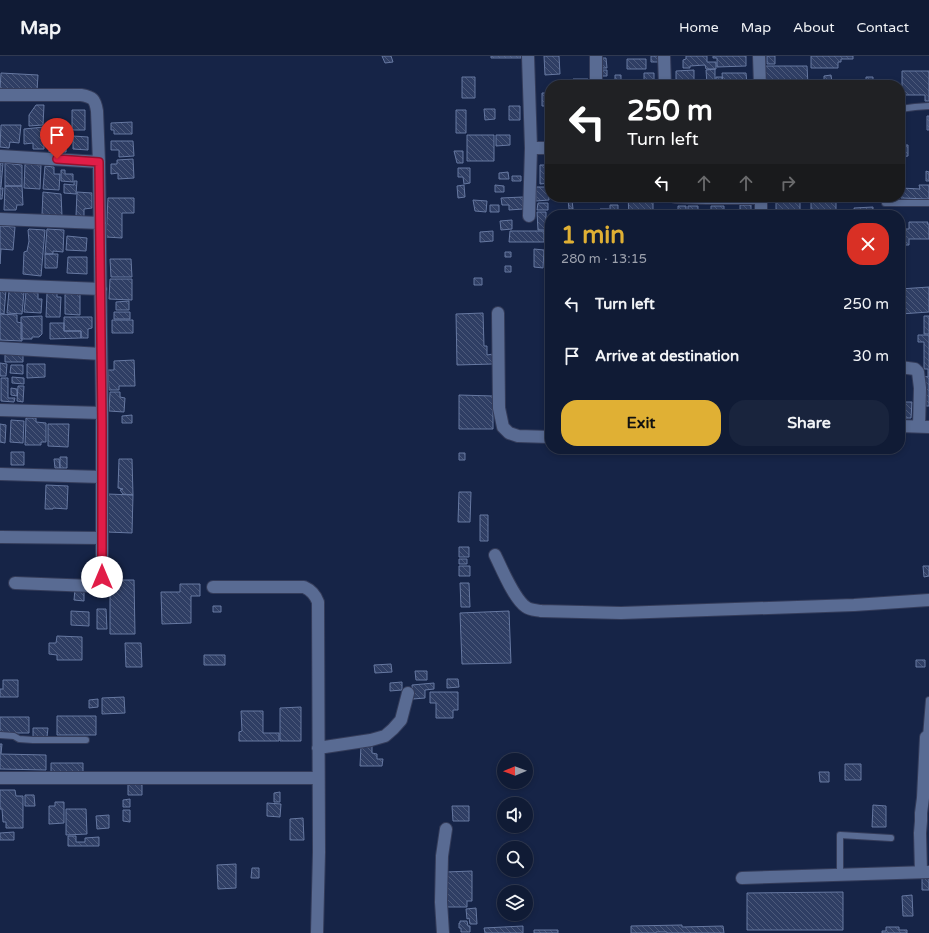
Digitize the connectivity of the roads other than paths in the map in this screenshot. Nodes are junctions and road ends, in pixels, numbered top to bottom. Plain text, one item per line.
1 (528, 56) edge
2 (596, 56) edge
3 (664, 56) edge
4 (759, 56) edge
5 (596, 80) edge
6 (665, 80) edge
7 (760, 80) edge
8 (0, 95) edge
9 (929, 106) edge
10 (905, 108) edge
11 (530, 148) junction
12 (545, 148) edge
13 (0, 156) edge
14 (99, 162) junction
15 (885, 203) dead end
16 (929, 203) edge
17 (529, 216) dead end
18 (0, 219) edge
19 (100, 223) junction
20 (0, 285) edge
21 (100, 289) junction
22 (498, 313) dead end
23 (0, 348) edge
24 (101, 354) junction
25 (905, 368) edge
26 (0, 410) edge
27 (102, 413) junction
28 (905, 426) edge
29 (924, 427) edge
30 (545, 437) edge
31 (0, 474) edge
32 (102, 477) junction
33 (0, 537) edge
34 (102, 538) junction
35 (495, 555) dead end
36 (15, 583) dead end
37 (213, 587) dead end
38 (929, 600) edge
39 (408, 693) dead end
40 (929, 700) edge
41 (0, 735) edge
42 (927, 737) edge
43 (86, 740) dead end
44 (318, 748) junction
45 (0, 778) edge
46 (318, 778) junction
47 (446, 829) dead end
48 (891, 838) dead end
49 (925, 872) edge
50 (840, 875) junction
51 (742, 878) dead end
52 (317, 933) edge
53 (444, 933) edge

1 - 11 street
2 - 5 street
3 - 6 street
4 - 7 street
8 - 14 street
9 - 10 lane
11 - 12 street
11 - 17 street
13 - 14 street
14 - 19 street
15 - 16 lane
18 - 19 street
19 - 21 street
20 - 21 street
21 - 24 street
22 - 30 street
23 - 24 street
24 - 27 street
25 - 29 street
26 - 27 street
27 - 32 street
28 - 29 street
31 - 32 street
32 - 34 street
33 - 34 street
34 - 36 street
35 - 38 street
37 - 44 street
39 - 44 street
40 - 42 lane
41 - 43 lane
42 - 49 street
44 - 46 street
45 - 46 street
46 - 52 street
47 - 53 street
48 - 50 lane
49 - 50 street
50 - 51 street

